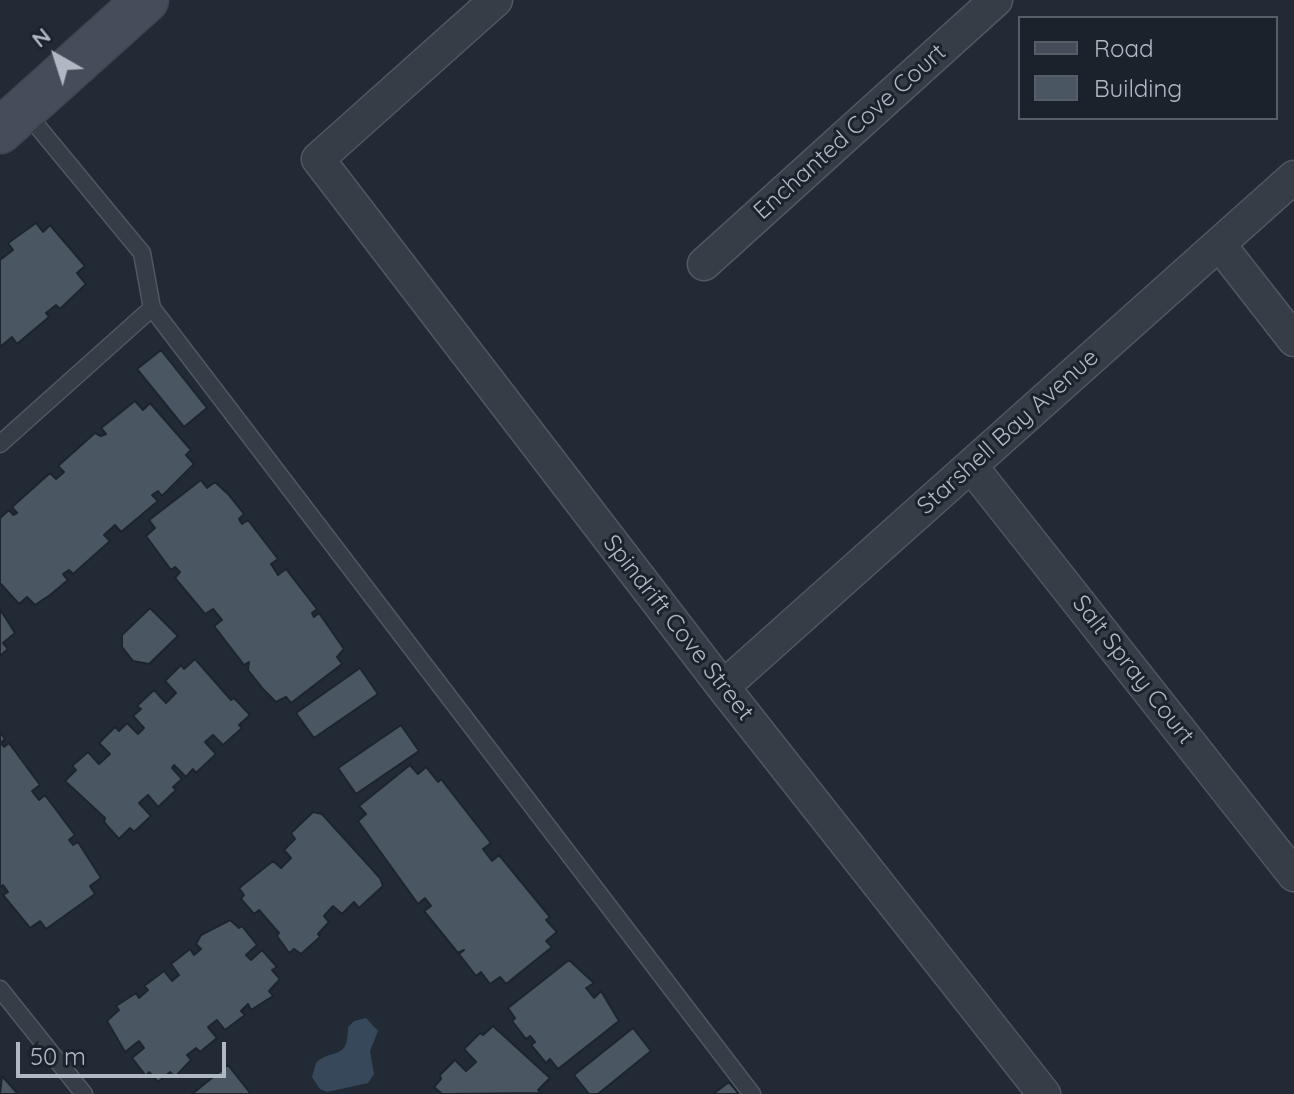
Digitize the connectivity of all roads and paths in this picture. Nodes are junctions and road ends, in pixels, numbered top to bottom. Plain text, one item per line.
1 (146, 0) edge
2 (496, 0) edge
3 (996, 0) edge
4 (12, 120) edge
5 (1294, 177) edge
6 (1219, 244) junction
7 (704, 264) dead end
8 (152, 308) junction
9 (1294, 340) edge
10 (0, 444) edge
11 (971, 466) junction
12 (723, 687) junction
13 (1294, 875) edge
14 (0, 989) edge
15 (84, 1094) edge
16 (752, 1094) edge
17 (1044, 1094) edge

1 - 4 main road
2 - 12 street, Spindrift Cove Street
3 - 7 street, Enchanted Cove Court
4 - 8 lane
5 - 6 street, Starshell Bay Avenue
6 - 9 street
6 - 11 street, Starshell Bay Avenue
8 - 10 lane
8 - 16 lane
11 - 12 street, Starshell Bay Avenue
11 - 13 street, Salt Spray Court
12 - 17 street, Spindrift Cove Street
14 - 15 lane

